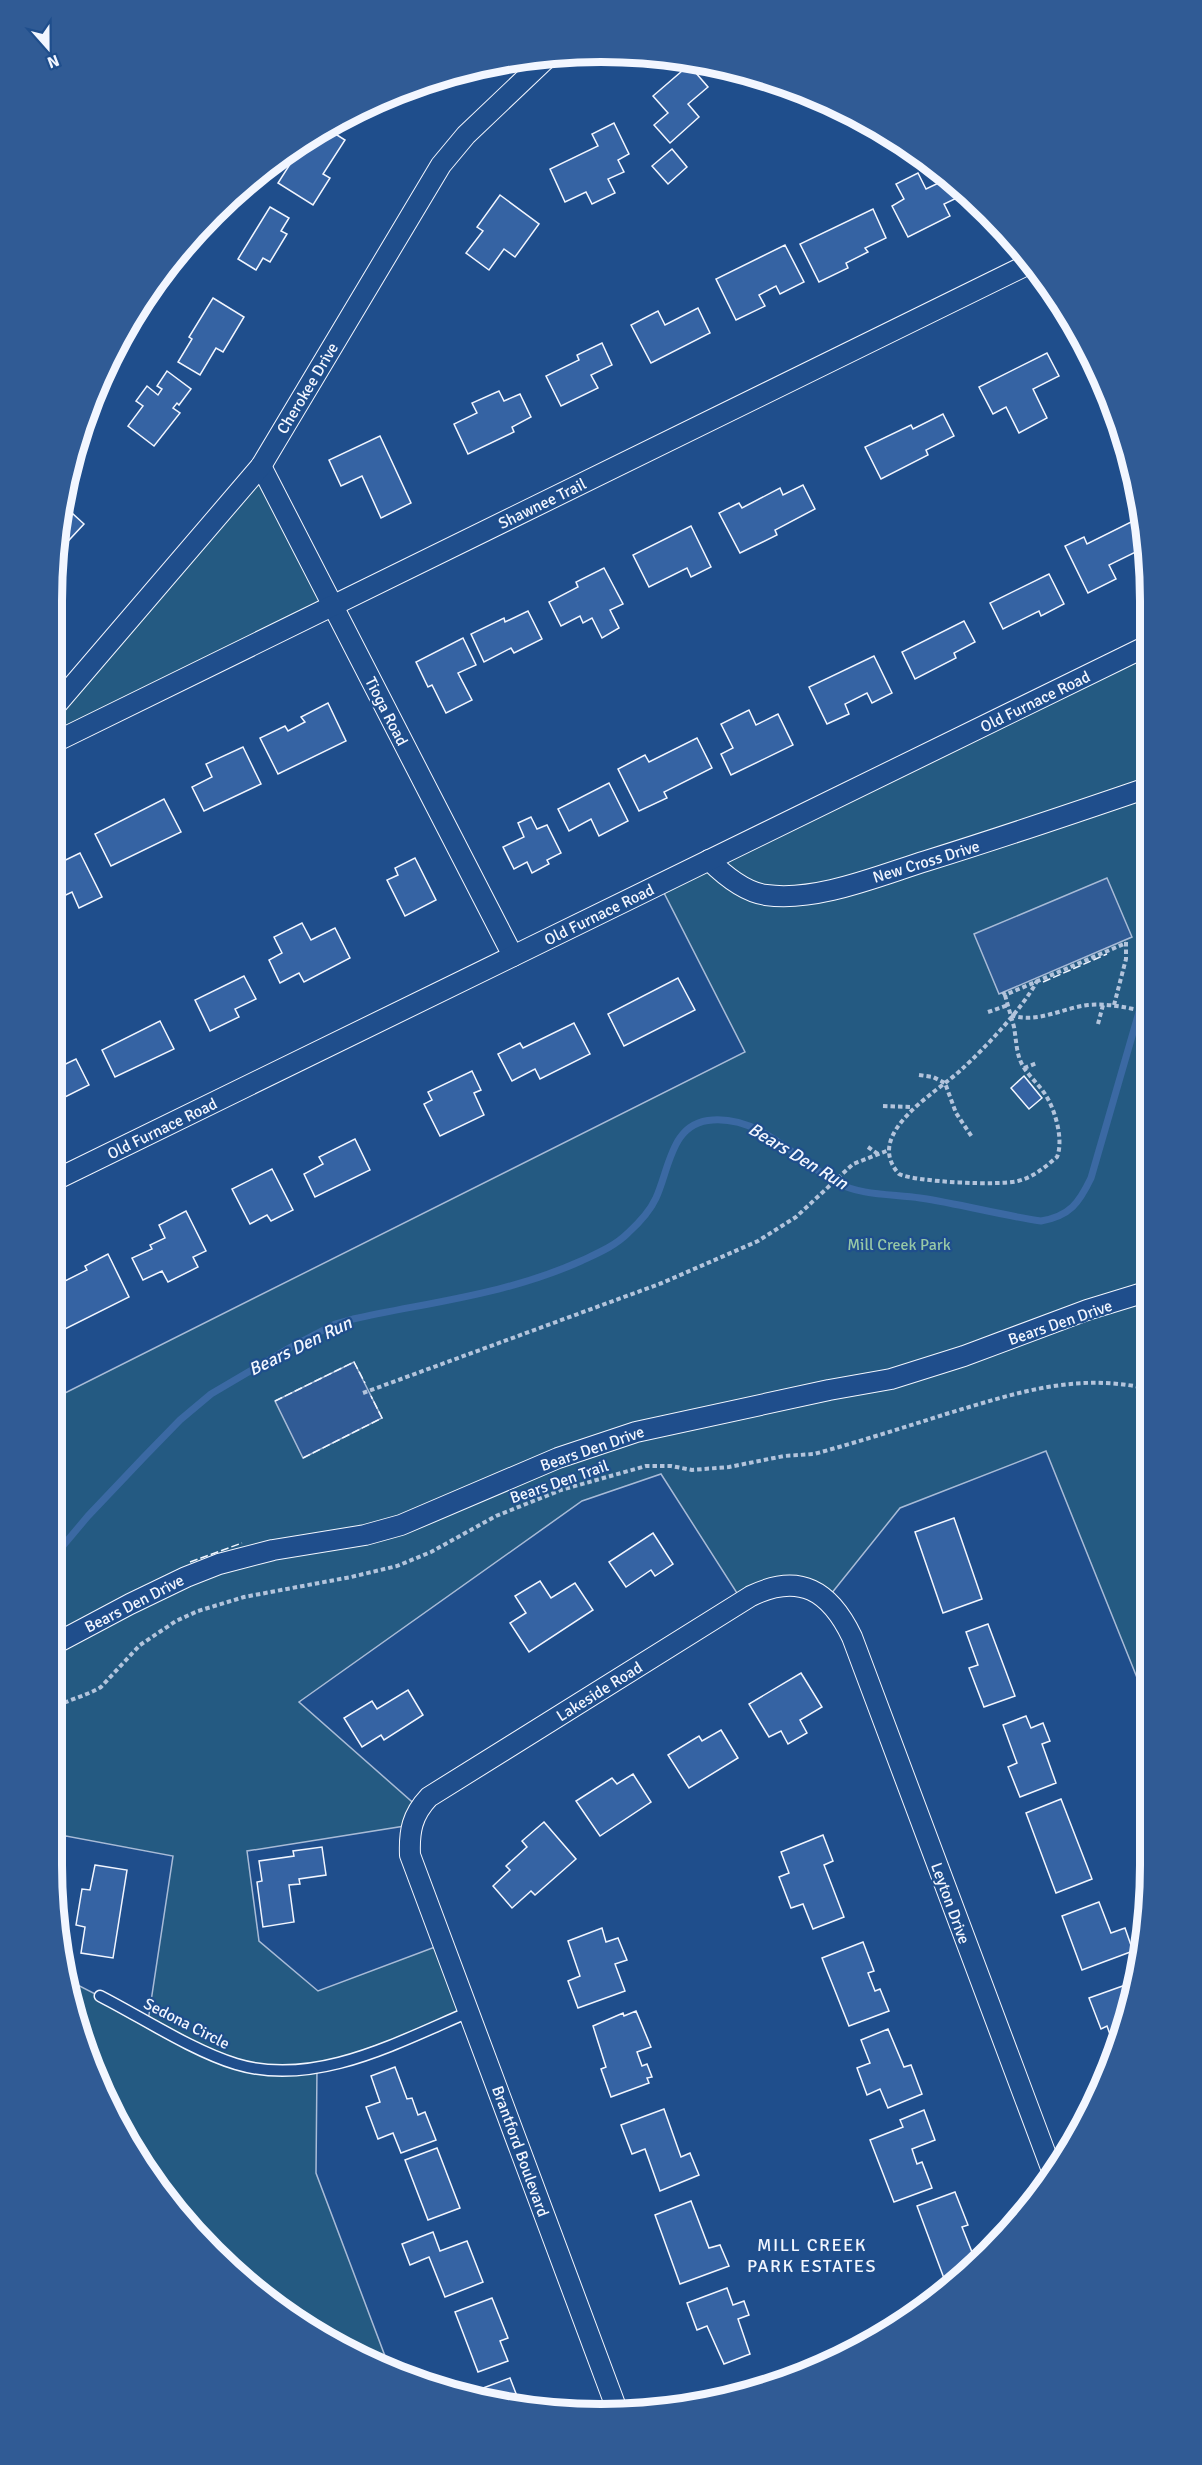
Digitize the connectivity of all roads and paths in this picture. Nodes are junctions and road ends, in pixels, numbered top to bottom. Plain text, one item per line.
1 (539, 65) edge
2 (1024, 266) edge
3 (261, 466) junction
4 (333, 606) junction
5 (1140, 649) edge
6 (62, 698) edge
7 (62, 739) edge
8 (1140, 790) edge
9 (709, 861) junction
10 (513, 956) junction
11 (1037, 981) junction
12 (1008, 1005) junction
13 (1103, 1005) junction
14 (1114, 1005) junction
15 (1140, 1010) edge
16 (988, 1011) dead end
17 (1011, 1016) junction
18 (1098, 1024) dead end
19 (1037, 1063) dead end
20 (1024, 1069) junction
21 (920, 1075) dead end
22 (945, 1083) junction
23 (883, 1106) dead end
24 (914, 1107) junction
25 (972, 1137) dead end
26 (868, 1147) dead end
27 (889, 1150) junction
28 (878, 1154) junction
29 (62, 1177) edge
30 (1140, 1294) edge
31 (1140, 1387) edge
32 (363, 1393) dead end
33 (852, 1637) joint
34 (62, 1640) edge
35 (62, 1703) edge
36 (425, 1895) joint
37 (100, 1996) dead end
38 (469, 2012) junction
39 (1050, 2164) edge
40 (615, 2403) edge

1 - 3 street, Cherokee Drive
2 - 4 street, Shawnee Trail
3 - 4 street, Tioga Road
3 - 6 street, Cherokee Drive
4 - 7 street, Shawnee Trail
4 - 10 street, Tioga Road
5 - 9 street, Old Furnace Road
8 - 9 street, New Cross Drive
9 - 10 street, Old Furnace Road
10 - 29 street, Old Furnace Road
11 - 12 path
11 - 14 path
11 - 17 path
12 - 16 path
12 - 17 path
13 - 14 path
13 - 17 path
13 - 18 path
14 - 15 path
17 - 20 path
17 - 22 path
19 - 20 path
20 - 27 path
21 - 22 path
22 - 24 path
22 - 25 path
23 - 24 path
24 - 27 path
26 - 28 path
27 - 28 path
28 - 32 path
30 - 34 street, Bears Den Drive
31 - 35 path, Bears Den Trail
33 - 36 street, Lakeside Road
33 - 39 street, Leyton Drive
36 - 38 street, Brantford Boulevard
37 - 38 lane, Sedona Circle
38 - 40 street, Brantford Boulevard

